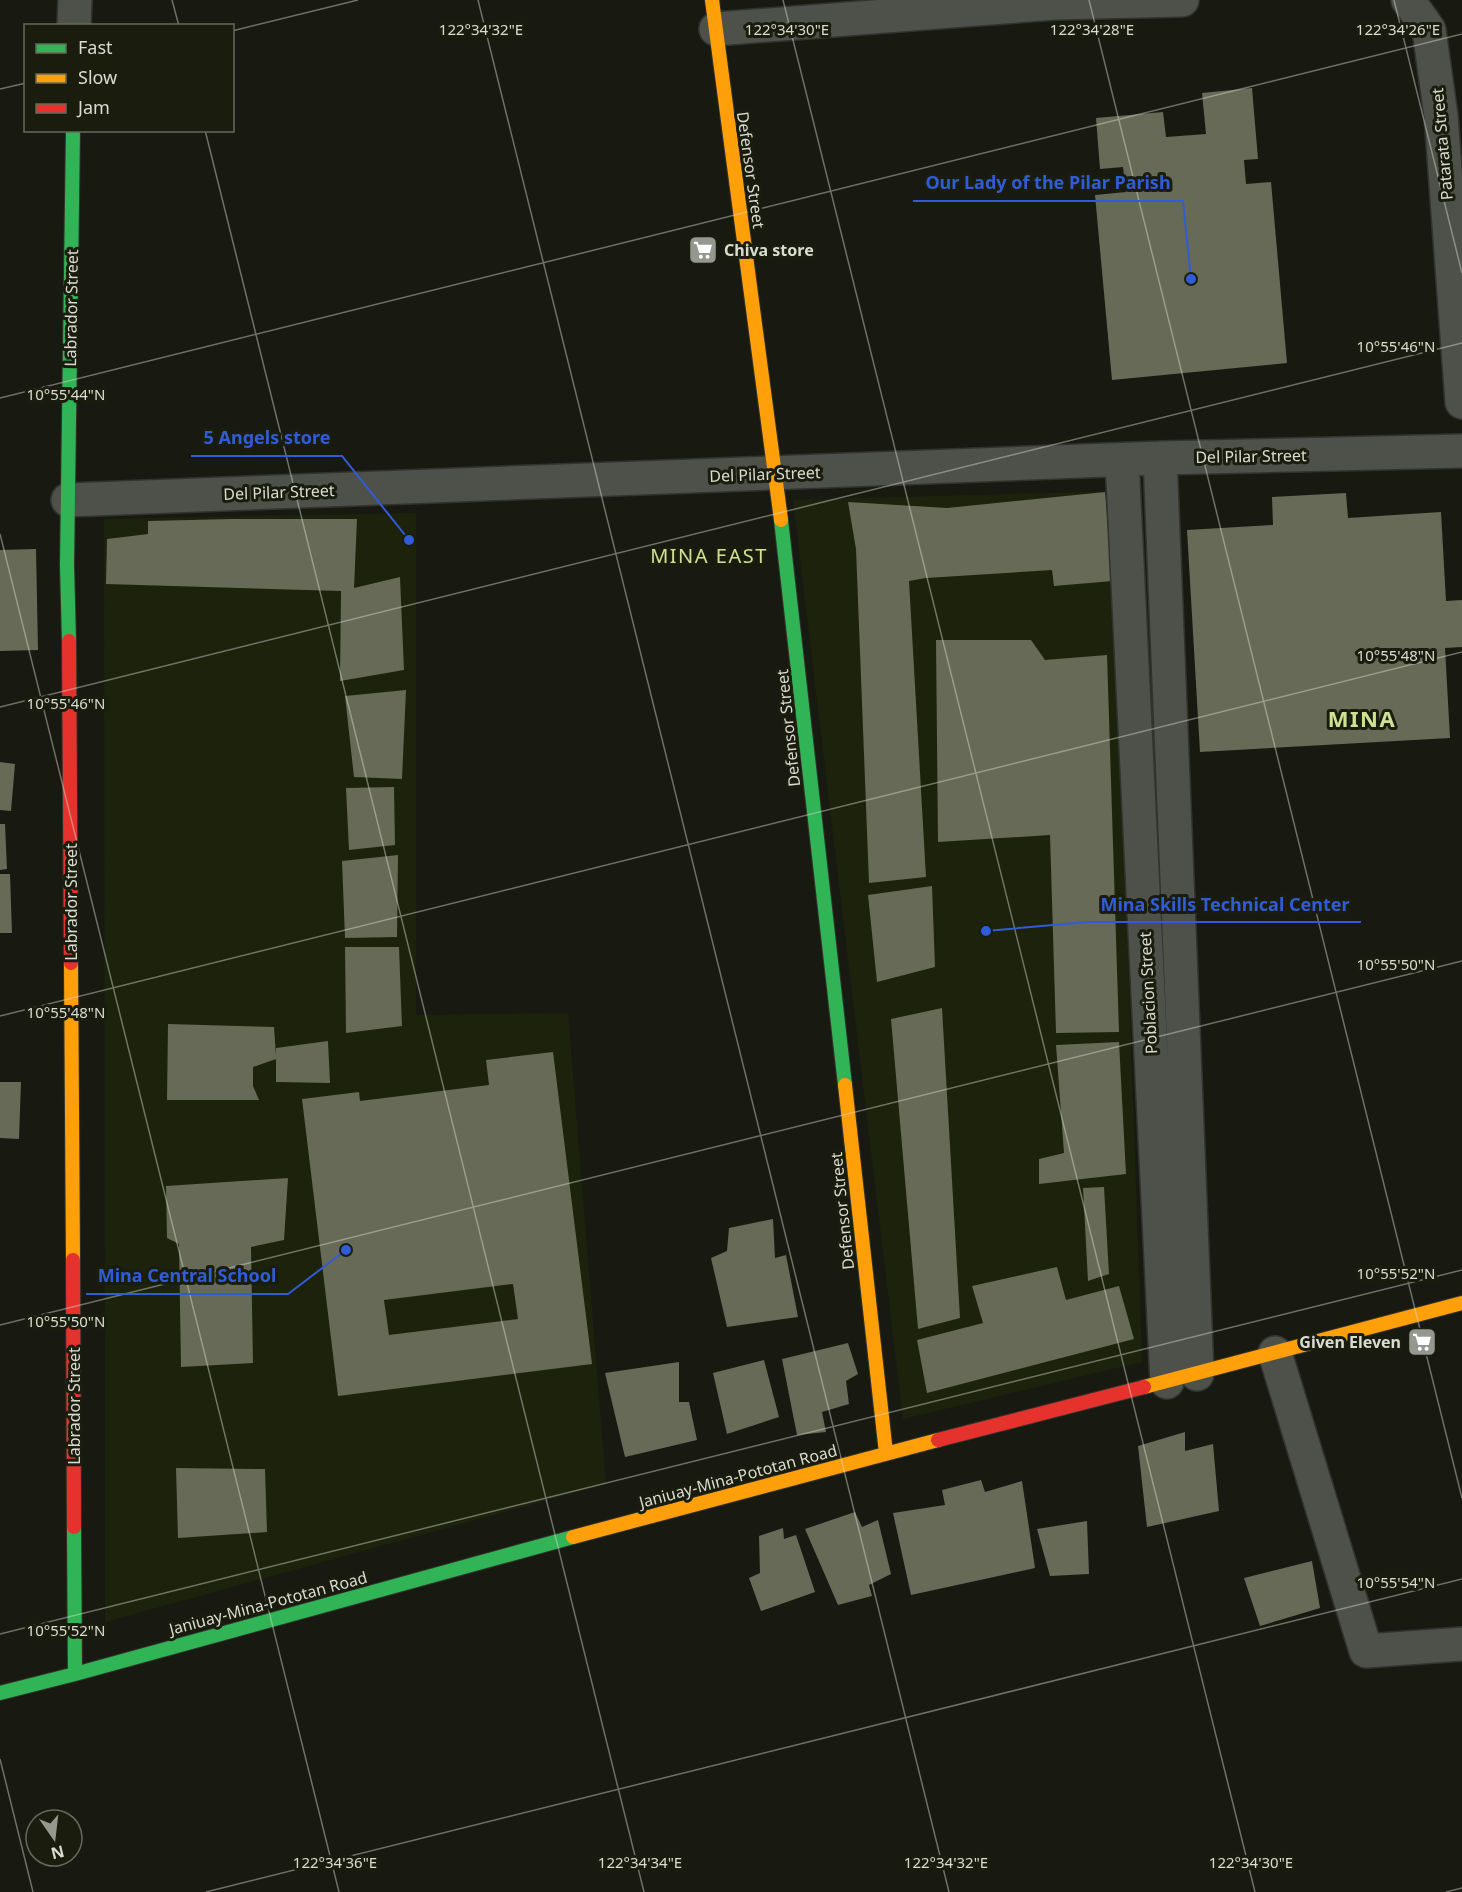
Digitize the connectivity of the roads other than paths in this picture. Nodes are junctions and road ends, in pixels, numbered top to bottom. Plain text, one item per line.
1 (75, 0) edge
2 (1182, 0) edge
3 (1408, 0) edge
4 (1055, 1) edge
5 (714, 15) edge
6 (74, 24) edge
7 (73, 132) edge
8 (1462, 402) edge
9 (1462, 451) edge
10 (1160, 458) junction
11 (1122, 460) junction
12 (776, 474) junction
13 (68, 500) junction
14 (1462, 1303) edge
15 (1275, 1353) junction
16 (1182, 1378) junction
17 (886, 1454) junction
18 (1462, 1644) edge
19 (75, 1674) junction
20 (0, 1693) edge

1 - 6 street
2 - 4 street
3 - 8 street, Patarata Street
4 - 5 street
5 - 12 street, Defensor Street
7 - 13 street, Labrador Street
9 - 10 street, Del Pilar Street
10 - 11 street, Del Pilar Street
10 - 16 street, Poblacion Street
11 - 12 street, Del Pilar Street
11 - 16 street, Poblacion Street
12 - 13 street, Del Pilar Street
12 - 17 street, Defensor Street
13 - 19 street, Labrador Street
14 - 15 street, Janiuay-Mina-Pototan Road
15 - 16 street, Janiuay-Mina-Pototan Road
15 - 18 street
16 - 17 street, Janiuay-Mina-Pototan Road
17 - 19 street, Janiuay-Mina-Pototan Road
19 - 20 street, Janiuay-Mina-Pototan Road

